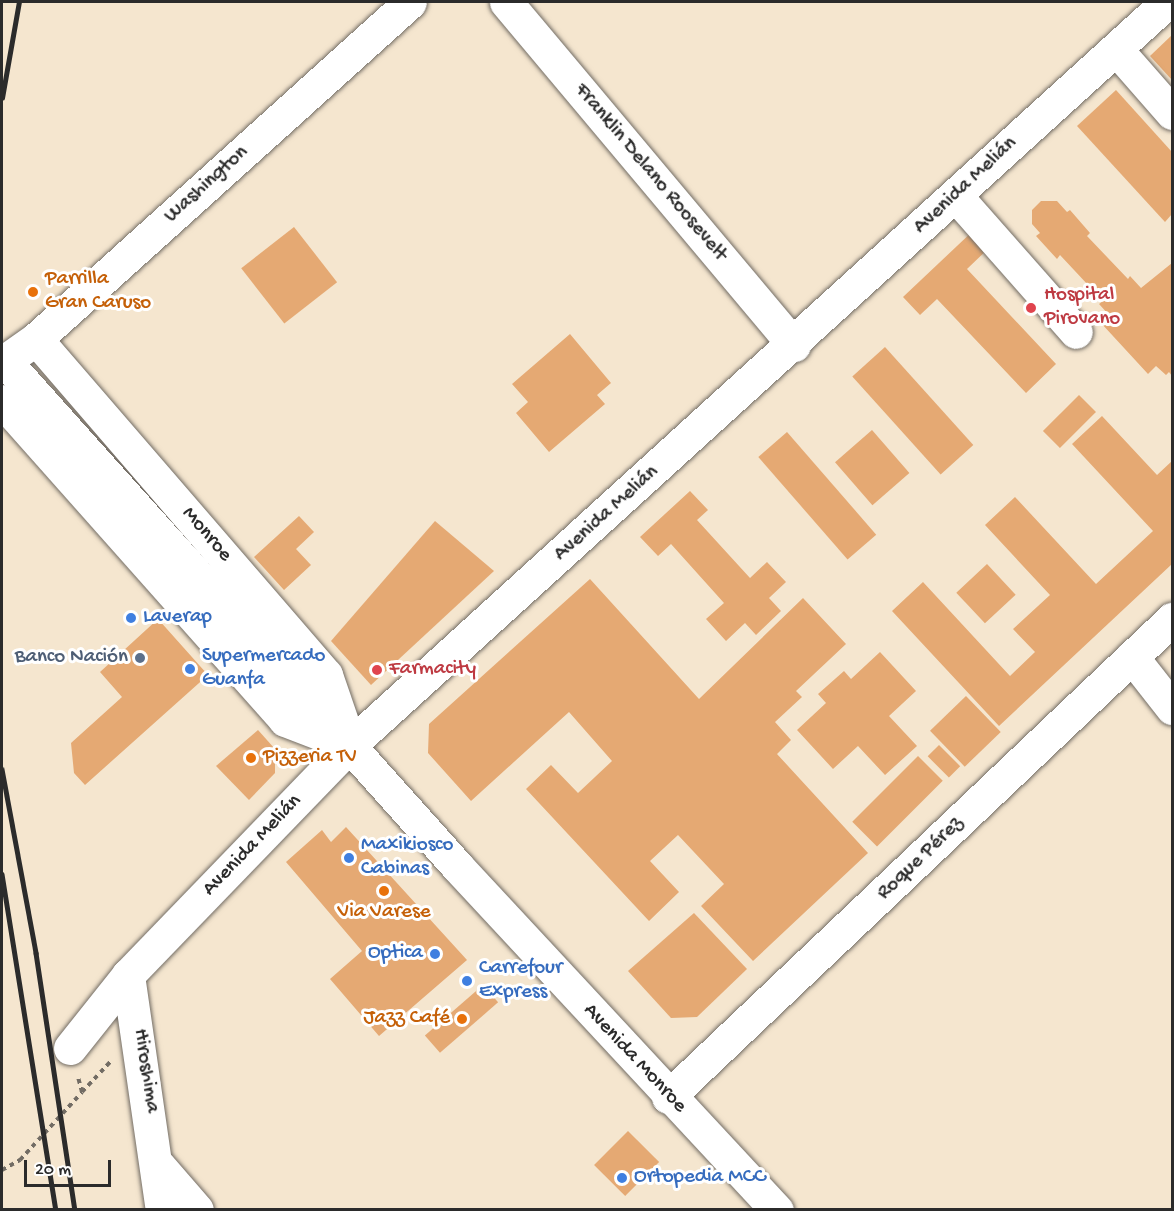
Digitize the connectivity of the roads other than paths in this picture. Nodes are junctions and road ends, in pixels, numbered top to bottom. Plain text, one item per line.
1 (411, 2) edge
2 (506, 2) edge
3 (1167, 2) edge
4 (1116, 49) junction
5 (1173, 113) edge
6 (956, 196) junction
7 (1076, 332) dead end
8 (36, 339) junction
9 (794, 345) junction
10 (8, 367) edge
11 (2, 401) edge
12 (1173, 619) edge
13 (1132, 657) junction
14 (1173, 708) edge
15 (350, 745) junction
16 (128, 975) junction
17 (70, 1048) road end
18 (669, 1096) junction
19 (159, 1166) junction
20 (162, 1209) edge
21 (197, 1209) edge
22 (777, 1209) edge

1 - 8 street, Washington
2 - 9 street, Franklin Delano Roosevelt
3 - 4 street, Avenida Melián
4 - 5 street
4 - 6 street, Avenida Melián
6 - 7 street
6 - 9 street, Avenida Melián
8 - 10 street, Washington
8 - 15 street, Monroe
9 - 15 street, Avenida Melián
10 - 15 street, Monroe
11 - 15 street
12 - 13 street, Roque Pérez
13 - 14 street
13 - 18 street, Roque Pérez
15 - 16 street, Avenida Melián
15 - 18 street, Avenida Monroe
16 - 17 street, Avenida Melián
16 - 19 street, Hiroshima
18 - 22 street, Avenida Monroe
19 - 20 street, Hiroshima
19 - 21 street

